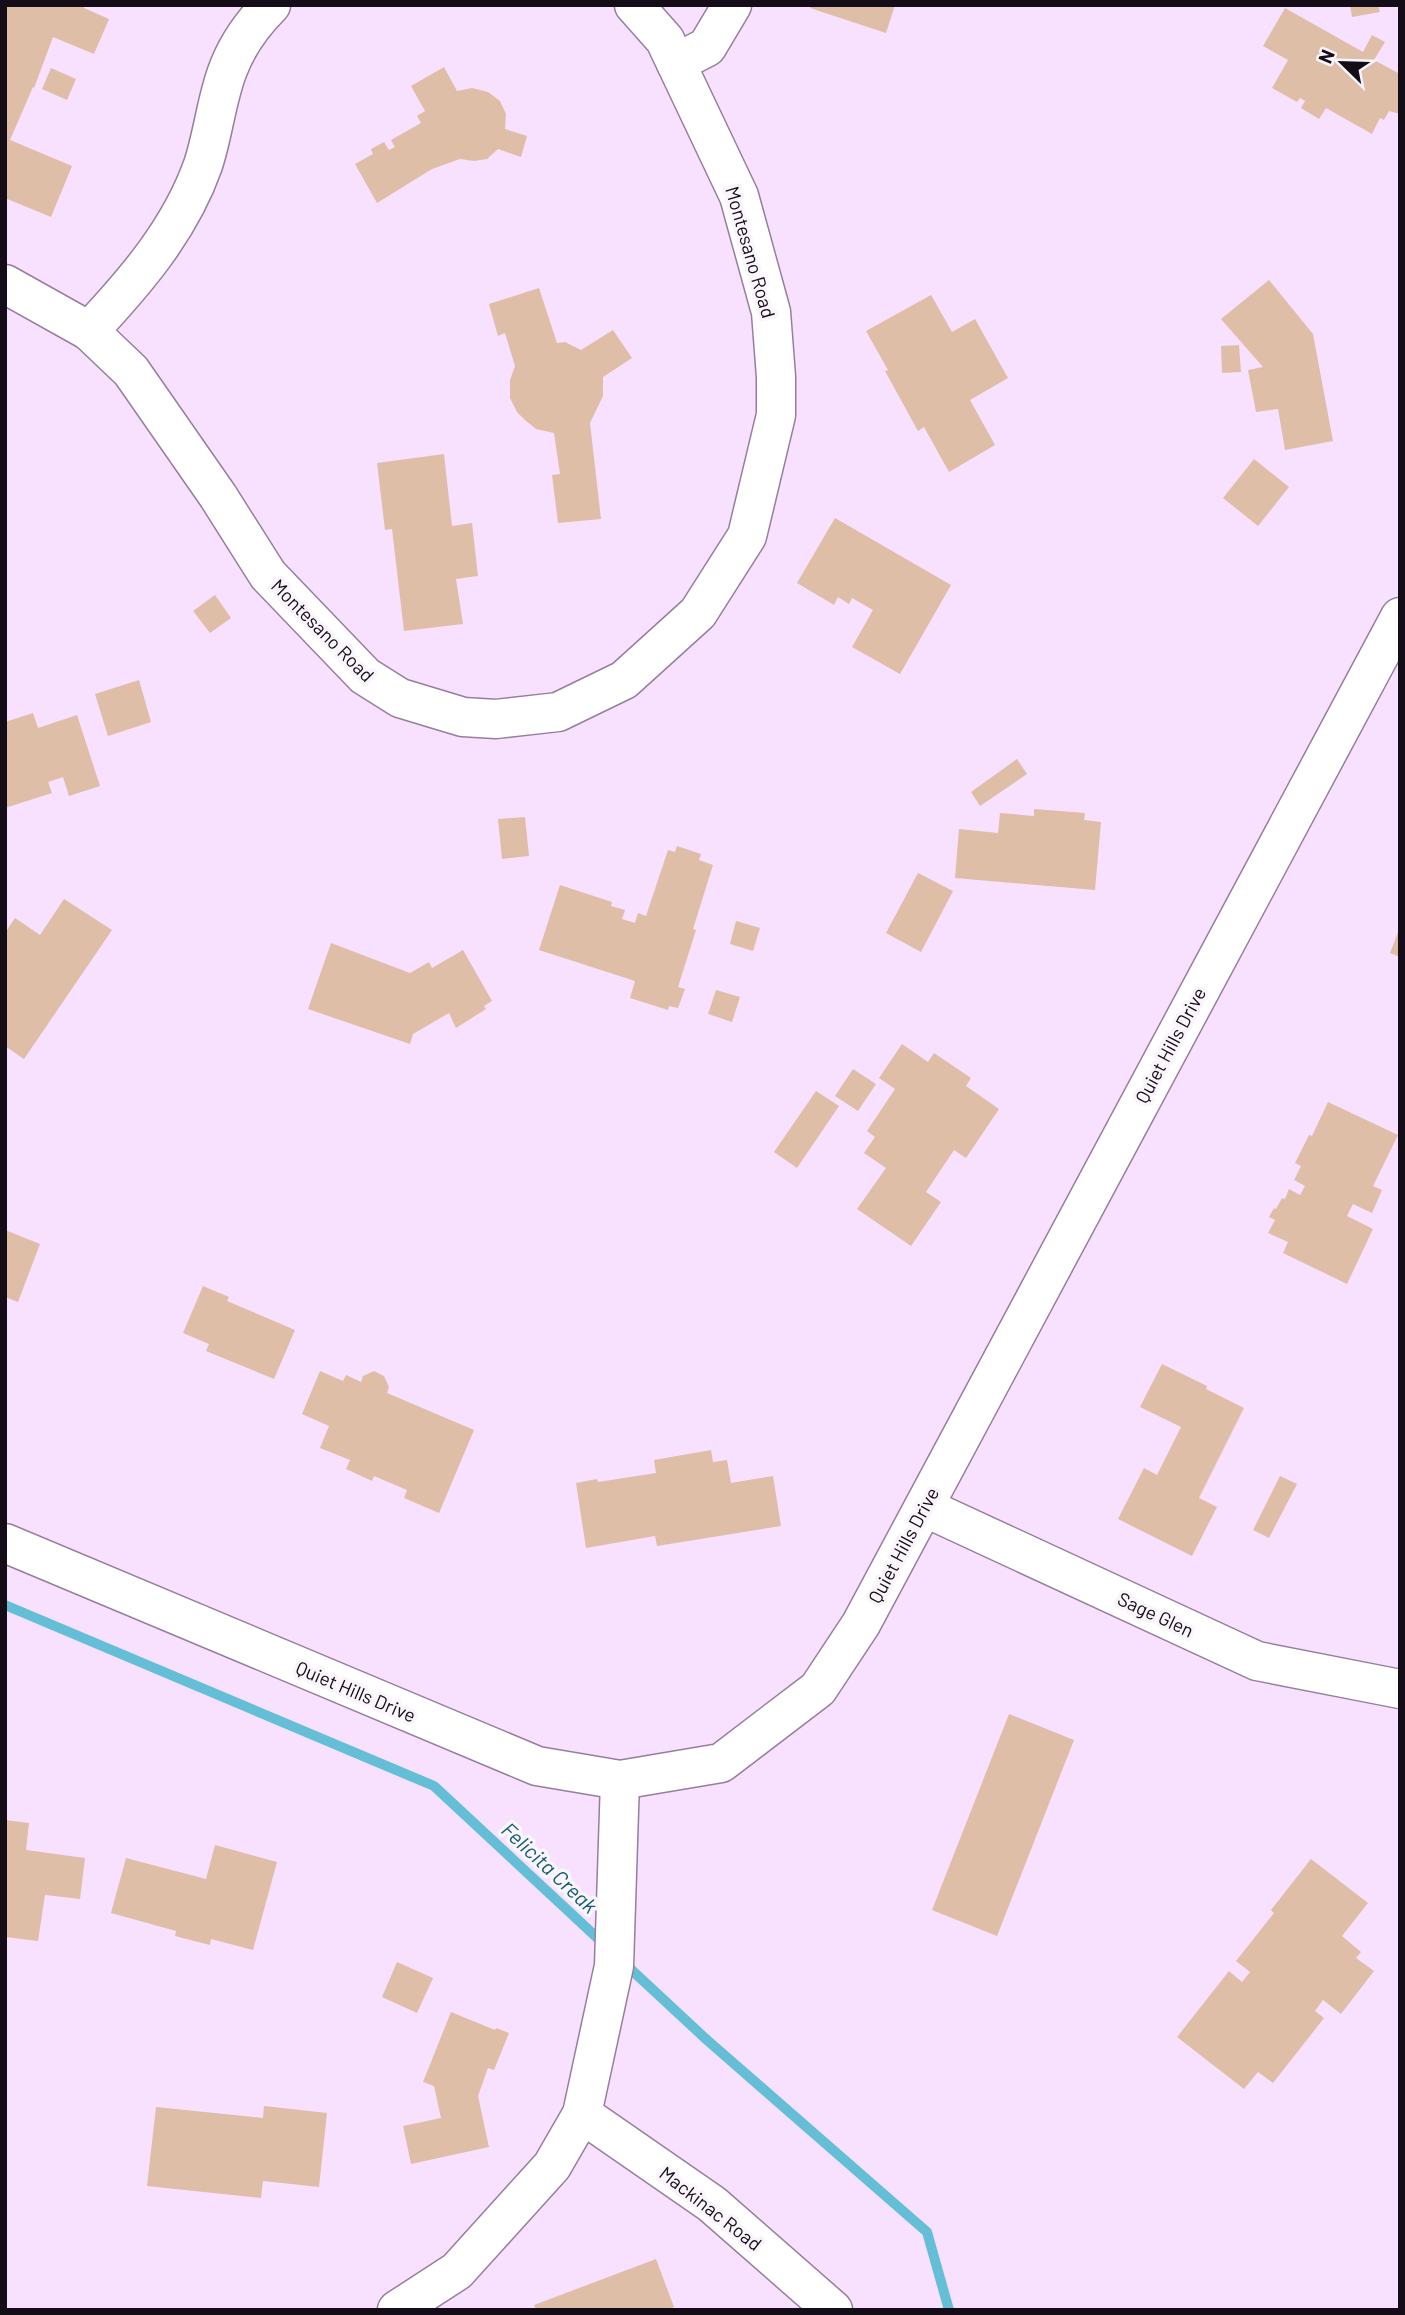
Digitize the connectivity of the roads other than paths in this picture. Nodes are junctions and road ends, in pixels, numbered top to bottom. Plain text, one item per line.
1 (271, 5) edge
2 (634, 5) edge
3 (732, 5) edge
4 (676, 63) junction
5 (5, 284) edge
6 (89, 331) junction
7 (1400, 617) edge
8 (924, 1507) junction
9 (5, 1543) edge
10 (1400, 1689) edge
11 (620, 1780) junction
12 (582, 2114) junction
13 (397, 2310) edge
14 (833, 2310) edge

1 - 6 street
2 - 4 street, Montesano Road
3 - 4 street
4 - 6 street, Montesano Road
5 - 6 street, Montesano Road
7 - 8 street, Quiet Hills Drive
8 - 10 street, Sage Glen
8 - 11 street, Quiet Hills Drive
9 - 11 street, Quiet Hills Drive
11 - 12 street
12 - 13 street
12 - 14 street, Mackinac Road

